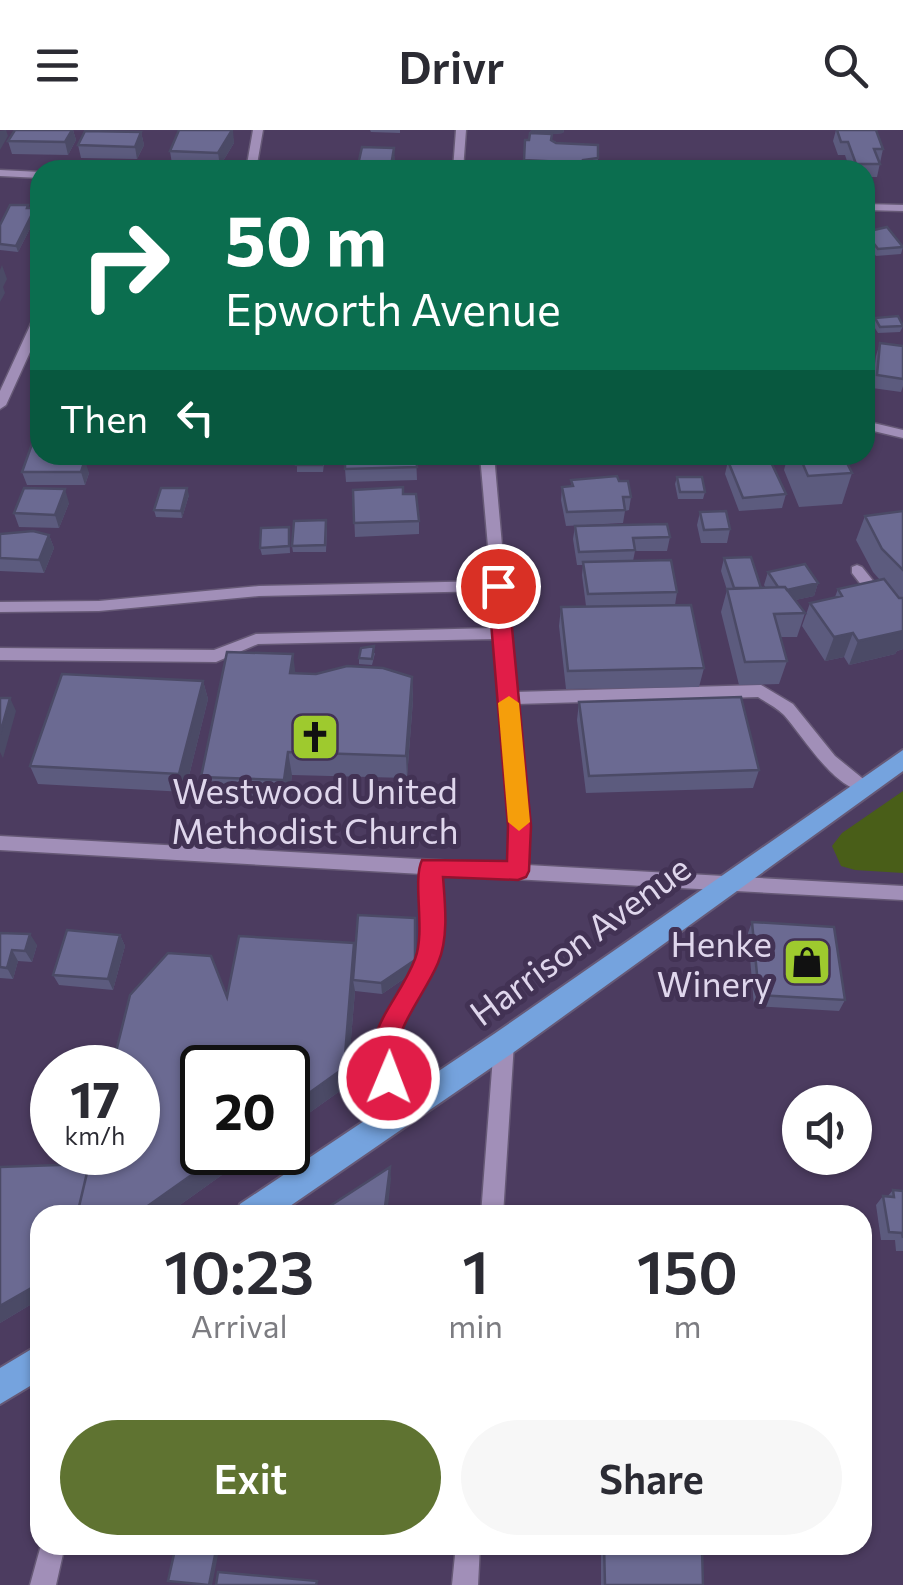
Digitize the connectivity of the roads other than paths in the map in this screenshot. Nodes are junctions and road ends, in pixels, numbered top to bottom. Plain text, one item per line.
1 (258, 130) edge
2 (461, 130) edge
3 (252, 160) edge
4 (459, 160) edge
5 (0, 173) edge
6 (30, 174) edge
7 (875, 207) edge
8 (903, 208) edge
9 (30, 339) edge
10 (0, 405) edge
11 (875, 427) edge
12 (903, 434) edge
13 (487, 465) edge
14 (858, 570) dead end
15 (498, 586) junction
16 (0, 607) edge
17 (903, 628) edge
18 (502, 633) junction
19 (0, 654) edge
20 (508, 698) junction
21 (903, 759) edge
22 (864, 786) junction
23 (0, 843) edge
24 (430, 866) junction
25 (518, 871) junction
26 (726, 882) junction
27 (903, 893) edge
28 (504, 1043) junction
29 (403, 1111) junction
30 (266, 1205) edge
31 (493, 1205) edge
32 (30, 1367) edge
33 (0, 1388) edge
34 (50, 1555) edge
35 (467, 1555) edge
36 (42, 1585) edge
37 (465, 1585) edge

1 - 3 street
2 - 4 street
5 - 6 street
7 - 8 street
9 - 10 street
11 - 12 street
13 - 15 street
14 - 17 street
15 - 16 street
15 - 18 street
18 - 19 street
18 - 20 street
20 - 22 street
20 - 25 street
21 - 22 main road, Harrison Avenue
22 - 26 main road, Harrison Avenue
23 - 24 street
24 - 25 street
24 - 29 street
25 - 26 street
26 - 27 street
26 - 28 main road, Harrison Avenue
28 - 29 main road, Harrison Avenue
28 - 31 street
29 - 30 main road, Harrison Avenue
32 - 33 main road
34 - 36 street
35 - 37 street

